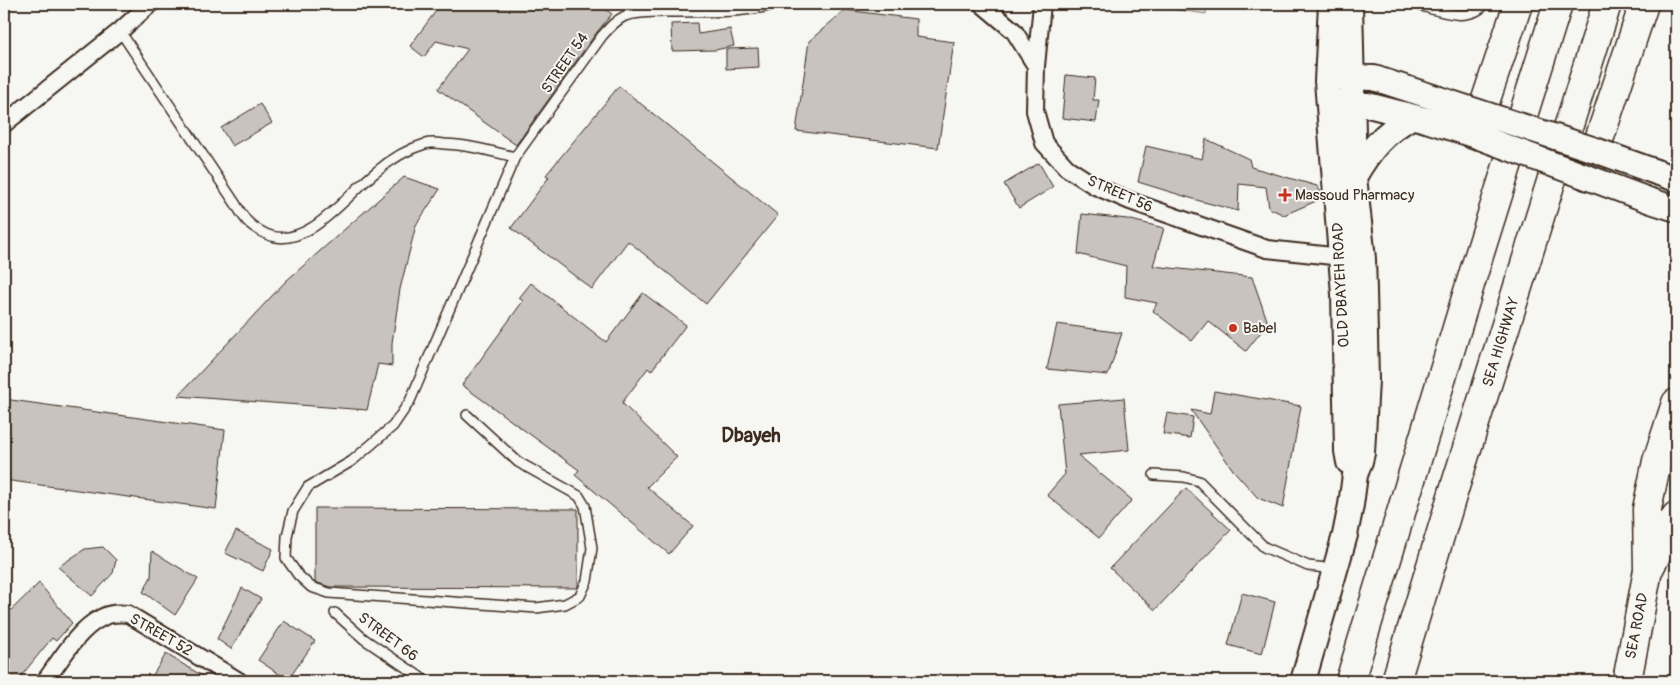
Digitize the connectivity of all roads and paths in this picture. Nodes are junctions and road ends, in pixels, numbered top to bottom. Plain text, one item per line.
1 (150, 4) edge
2 (776, 4) edge
3 (982, 4) edge
4 (1042, 4) edge
5 (1331, 4) edge
6 (1350, 4) edge
7 (1415, 4) edge
8 (1485, 4) edge
9 (1518, 4) edge
10 (1558, 4) edge
11 (1607, 4) edge
12 (1644, 4) edge
13 (120, 31) junction
14 (1036, 66) junction
15 (1352, 77) junction
16 (1328, 78) junction
17 (1328, 103) junction
18 (1353, 105) junction
19 (1419, 118) junction
20 (4, 124) edge
21 (1478, 124) junction
22 (1595, 150) junction
23 (515, 157) junction
24 (1666, 175) edge
25 (1587, 176) junction
26 (1354, 177) junction
27 (1676, 210) edge
28 (1352, 258) junction
29 (1676, 403) edge
30 (467, 415) dead end
31 (1667, 464) edge
32 (1154, 474) dead end
33 (1676, 516) edge
34 (1335, 569) junction
35 (1648, 570) junction
36 (335, 613) dead end
37 (45, 681) edge
38 (240, 681) edge
39 (426, 681) edge
40 (1303, 681) edge
41 (1350, 681) edge
42 (1396, 681) edge
43 (1627, 681) edge

1 - 13 street
2 - 23 lane, STREET 54
3 - 14 street
4 - 14 street, STREET 56
5 - 16 street, OLD DBAYEH ROAD
6 - 15 street, OLD DBAYEH ROAD
7 - 8 lane
9 - 21 highway
10 - 41 highway
11 - 42 highway, SEA HIGHWAY
12 - 22 highway
13 - 20 street
13 - 23 lane
14 - 28 street, STREET 56
15 - 16 street
15 - 18 street, OLD DBAYEH ROAD
15 - 21 street, bridge
16 - 17 street, OLD DBAYEH ROAD
17 - 18 street
17 - 28 street, OLD DBAYEH ROAD
18 - 19 street
18 - 26 street, OLD DBAYEH ROAD
19 - 21 street, bridge
19 - 26 street
21 - 22 street, bridge
21 - 25 street, bridge
22 - 24 street, bridge
22 - 25 highway
23 - 30 lane, STREET 54
25 - 27 street, bridge
26 - 28 street, OLD DBAYEH ROAD
28 - 34 street, OLD DBAYEH ROAD
29 - 31 highway, SEA ROAD
31 - 35 highway, SEA ROAD
32 - 34 lane
33 - 35 highway, SEA ROAD
34 - 40 street, OLD DBAYEH ROAD
35 - 43 highway, SEA ROAD
36 - 39 lane, STREET 66
37 - 38 street, STREET 52

